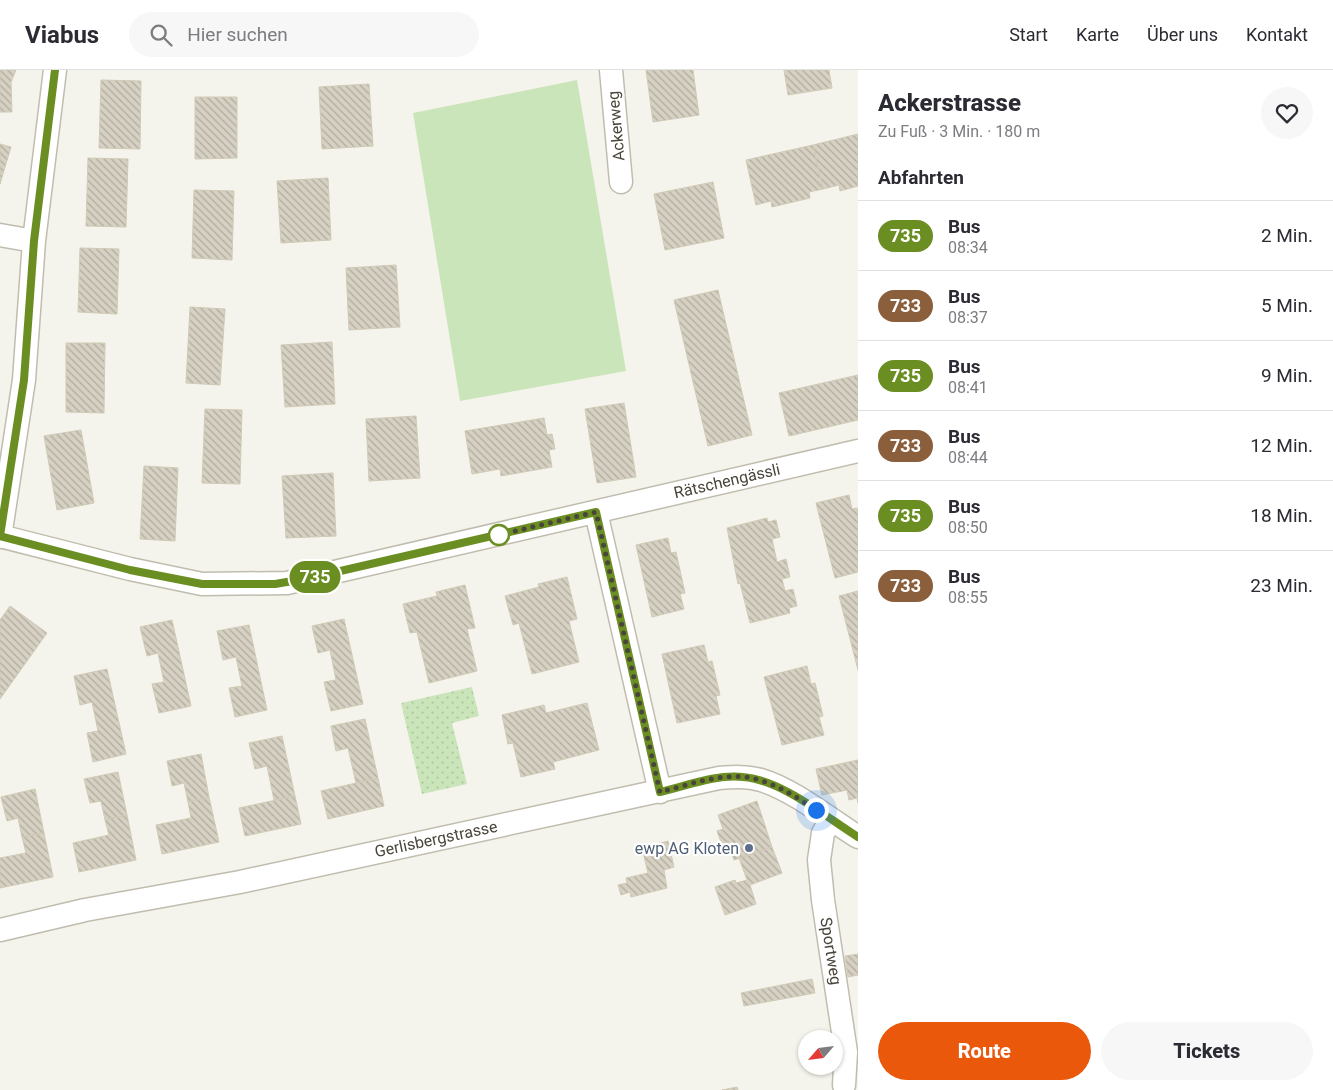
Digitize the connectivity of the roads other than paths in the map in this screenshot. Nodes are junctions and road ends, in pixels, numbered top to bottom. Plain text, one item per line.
1 (55, 70) edge
2 (611, 70) edge
3 (622, 182) dead end
4 (0, 235) edge
5 (34, 241) junction
6 (858, 451) edge
7 (596, 512) junction
8 (0, 536) edge
9 (660, 792) junction
10 (831, 820) junction
11 (858, 837) edge
12 (0, 930) edge
13 (844, 1085) dead end

1 - 5 street
2 - 3 street, Ackerweg
4 - 5 street
5 - 8 street
6 - 7 street, Rätschengässli
7 - 8 street, Rätschengässli
7 - 9 street
9 - 10 street, Gerlisbergstrasse
9 - 12 street, Gerlisbergstrasse
10 - 11 street, Gerlisbergstrasse
10 - 13 street, Sportweg

